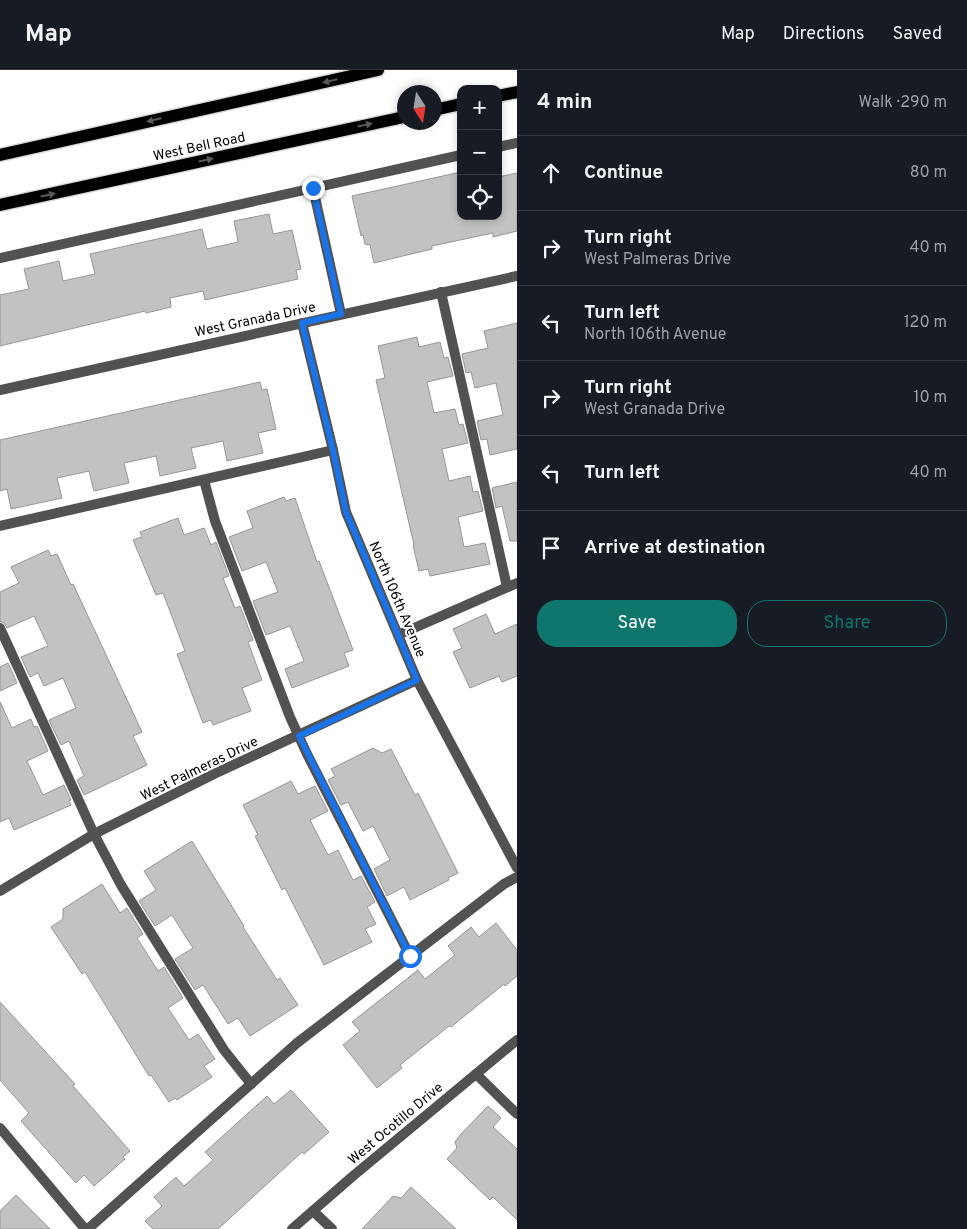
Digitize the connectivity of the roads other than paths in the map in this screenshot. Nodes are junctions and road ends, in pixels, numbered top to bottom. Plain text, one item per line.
1 (378, 70) edge
2 (517, 92) edge
3 (502, 95) edge
4 (457, 105) edge
5 (442, 108) edge
6 (397, 119) edge
7 (517, 143) edge
8 (502, 146) edge
9 (0, 155) edge
10 (457, 156) edge
11 (313, 188) junction
12 (0, 205) edge
13 (0, 258) edge
14 (517, 276) edge
15 (441, 292) junction
16 (341, 314) junction
17 (302, 323) junction
18 (0, 390) edge
19 (333, 450) junction
20 (204, 480) junction
21 (0, 526) edge
22 (517, 583) edge
23 (507, 587) junction
24 (0, 628) edge
25 (398, 635) junction
26 (417, 680) junction
27 (299, 736) junction
28 (94, 834) junction
29 (517, 868) edge
30 (517, 877) edge
31 (0, 891) edge
32 (410, 956) junction
33 (517, 1040) edge
34 (476, 1074) junction
35 (251, 1084) junction
36 (517, 1114) edge
37 (0, 1128) edge
38 (313, 1211) junction
39 (86, 1229) edge
40 (292, 1229) edge
41 (332, 1229) edge

1 -> 9 main road
2 - 3 main road
4 - 5 main road
12 -> 6 main road, West Bell Road
7 - 8 street
10 - 11 street
11 - 13 street
11 - 16 street
14 - 15 street, West Granada Drive
15 - 16 street, West Granada Drive
15 - 23 street
16 - 17 street, West Granada Drive
17 - 18 street, West Granada Drive
17 - 19 street, North 106th Avenue
19 - 20 street
19 - 25 street, North 106th Avenue
20 - 21 street
20 - 27 street
22 - 23 street
23 - 25 street
24 - 28 street
25 - 26 street, North 106th Avenue
26 - 27 street, West Palmeras Drive
26 - 29 street, North 106th Avenue
27 - 28 street, West Palmeras Drive
27 - 32 street
28 - 31 street, West Palmeras Drive
28 - 35 street
30 - 32 street
32 - 35 street
33 - 34 street, West Ocotillo Drive
34 - 36 street
34 - 38 street, West Ocotillo Drive
35 - 39 street
37 - 39 street
38 - 40 street, West Ocotillo Drive
38 - 41 street

